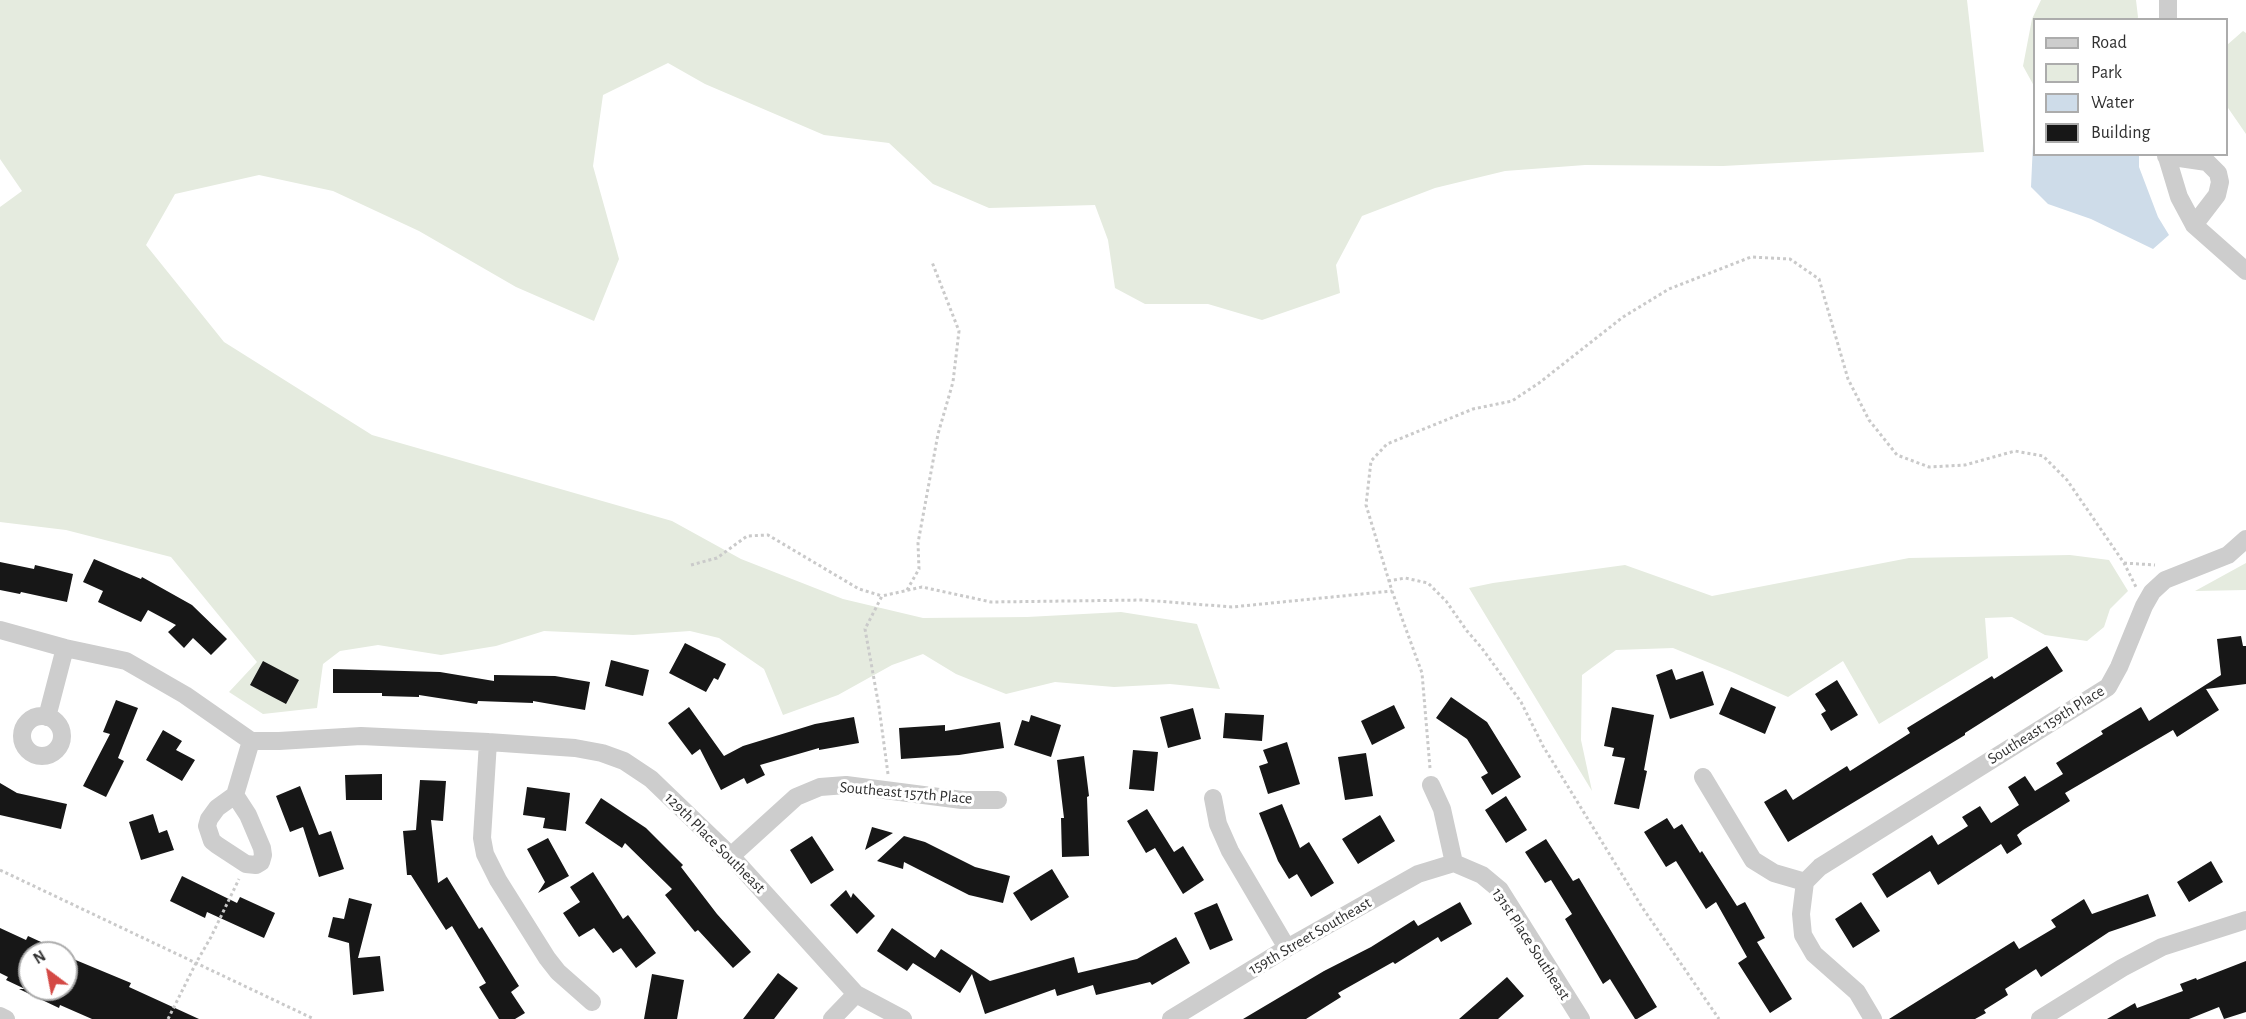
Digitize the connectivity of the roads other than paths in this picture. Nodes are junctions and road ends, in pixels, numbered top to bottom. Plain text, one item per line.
1 (2168, 0) edge
2 (2168, 18) edge
3 (2166, 156) edge
4 (2172, 156) edge
5 (2194, 225) junction
6 (2246, 271) edge
7 (2246, 539) edge
8 (0, 630) edge
9 (65, 648) junction
10 (47, 717) dead end
11 (250, 741) junction
12 (488, 742) junction
13 (1703, 777) dead end
14 (1431, 784) road end
15 (235, 795) junction
16 (1213, 798) dead end
17 (998, 800) dead end
18 (731, 856) junction
19 (1454, 863) junction
20 (1805, 882) junction
21 (2246, 921) edge
22 (1287, 948) junction
23 (856, 994) junction
24 (592, 1002) dead end
25 (0, 1016) edge
26 (1579, 1018) edge
27 (6, 1019) edge
28 (832, 1019) edge
29 (903, 1019) edge
30 (1171, 1019) edge
31 (1874, 1019) edge
32 (2040, 1019) edge

1 - 2 street
3 - 5 street
4 - 5 street
5 - 6 street
7 - 20 street, Southeast 159th Place
8 - 9 street
9 - 10 street
9 - 11 street
11 - 12 street, 129th Place Southeast
11 - 15 street
12 - 18 street, 129th Place Southeast
12 - 24 street
13 - 20 street
14 - 19 street
15 - 15 street
16 - 22 street
17 - 18 street, Southeast 157th Place
18 - 23 street, 129th Place Southeast
19 - 22 street, 159th Street Southeast
19 - 26 street, 131st Place Southeast
20 - 31 street
21 - 32 street
22 - 30 street, 159th Street Southeast
23 - 28 street
23 - 29 street, 129th Place Southeast
25 - 27 street

